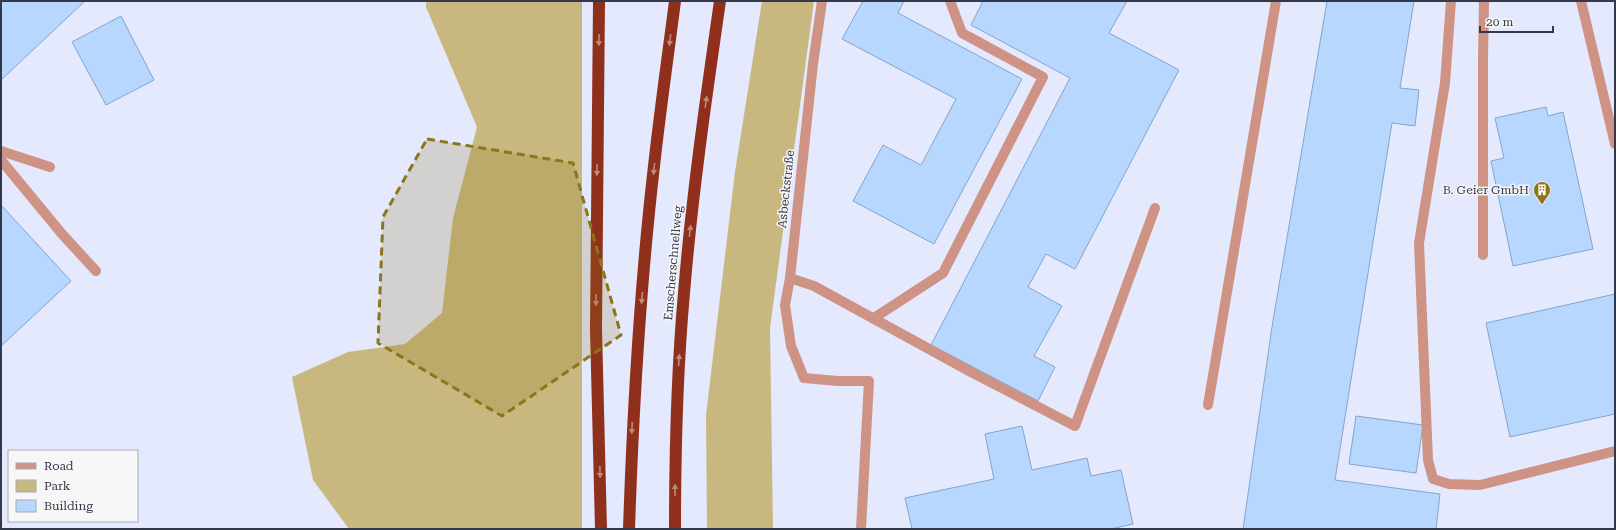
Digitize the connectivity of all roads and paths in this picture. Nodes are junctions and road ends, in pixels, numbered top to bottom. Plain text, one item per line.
1 (599, 1) edge
2 (675, 1) edge
3 (720, 1) edge
4 (822, 1) edge
5 (950, 1) edge
6 (1276, 1) edge
7 (1451, 1) edge
8 (1484, 1) edge
9 (1581, 1) edge
10 (1615, 141) edge
11 (1, 151) edge
12 (1, 160) edge
13 (50, 167) dead end
14 (1155, 208) dead end
15 (1483, 255) dead end
16 (96, 271) dead end
17 (790, 278) junction
18 (874, 318) junction
19 (1208, 405) dead end
20 (1615, 450) edge
21 (601, 529) edge
22 (629, 529) edge
23 (675, 529) edge
24 (861, 529) edge

1 -> 21 highway
2 -> 22 highway
23 -> 3 highway, Emscherschnellweg
4 - 17 street, Asbeckstraße
5 - 18 street
6 - 19 street
7 - 20 street
8 - 15 street
9 - 10 street
11 - 13 street
12 - 16 street
14 - 18 street
17 - 18 street
17 - 24 street, Asbeckstraße

